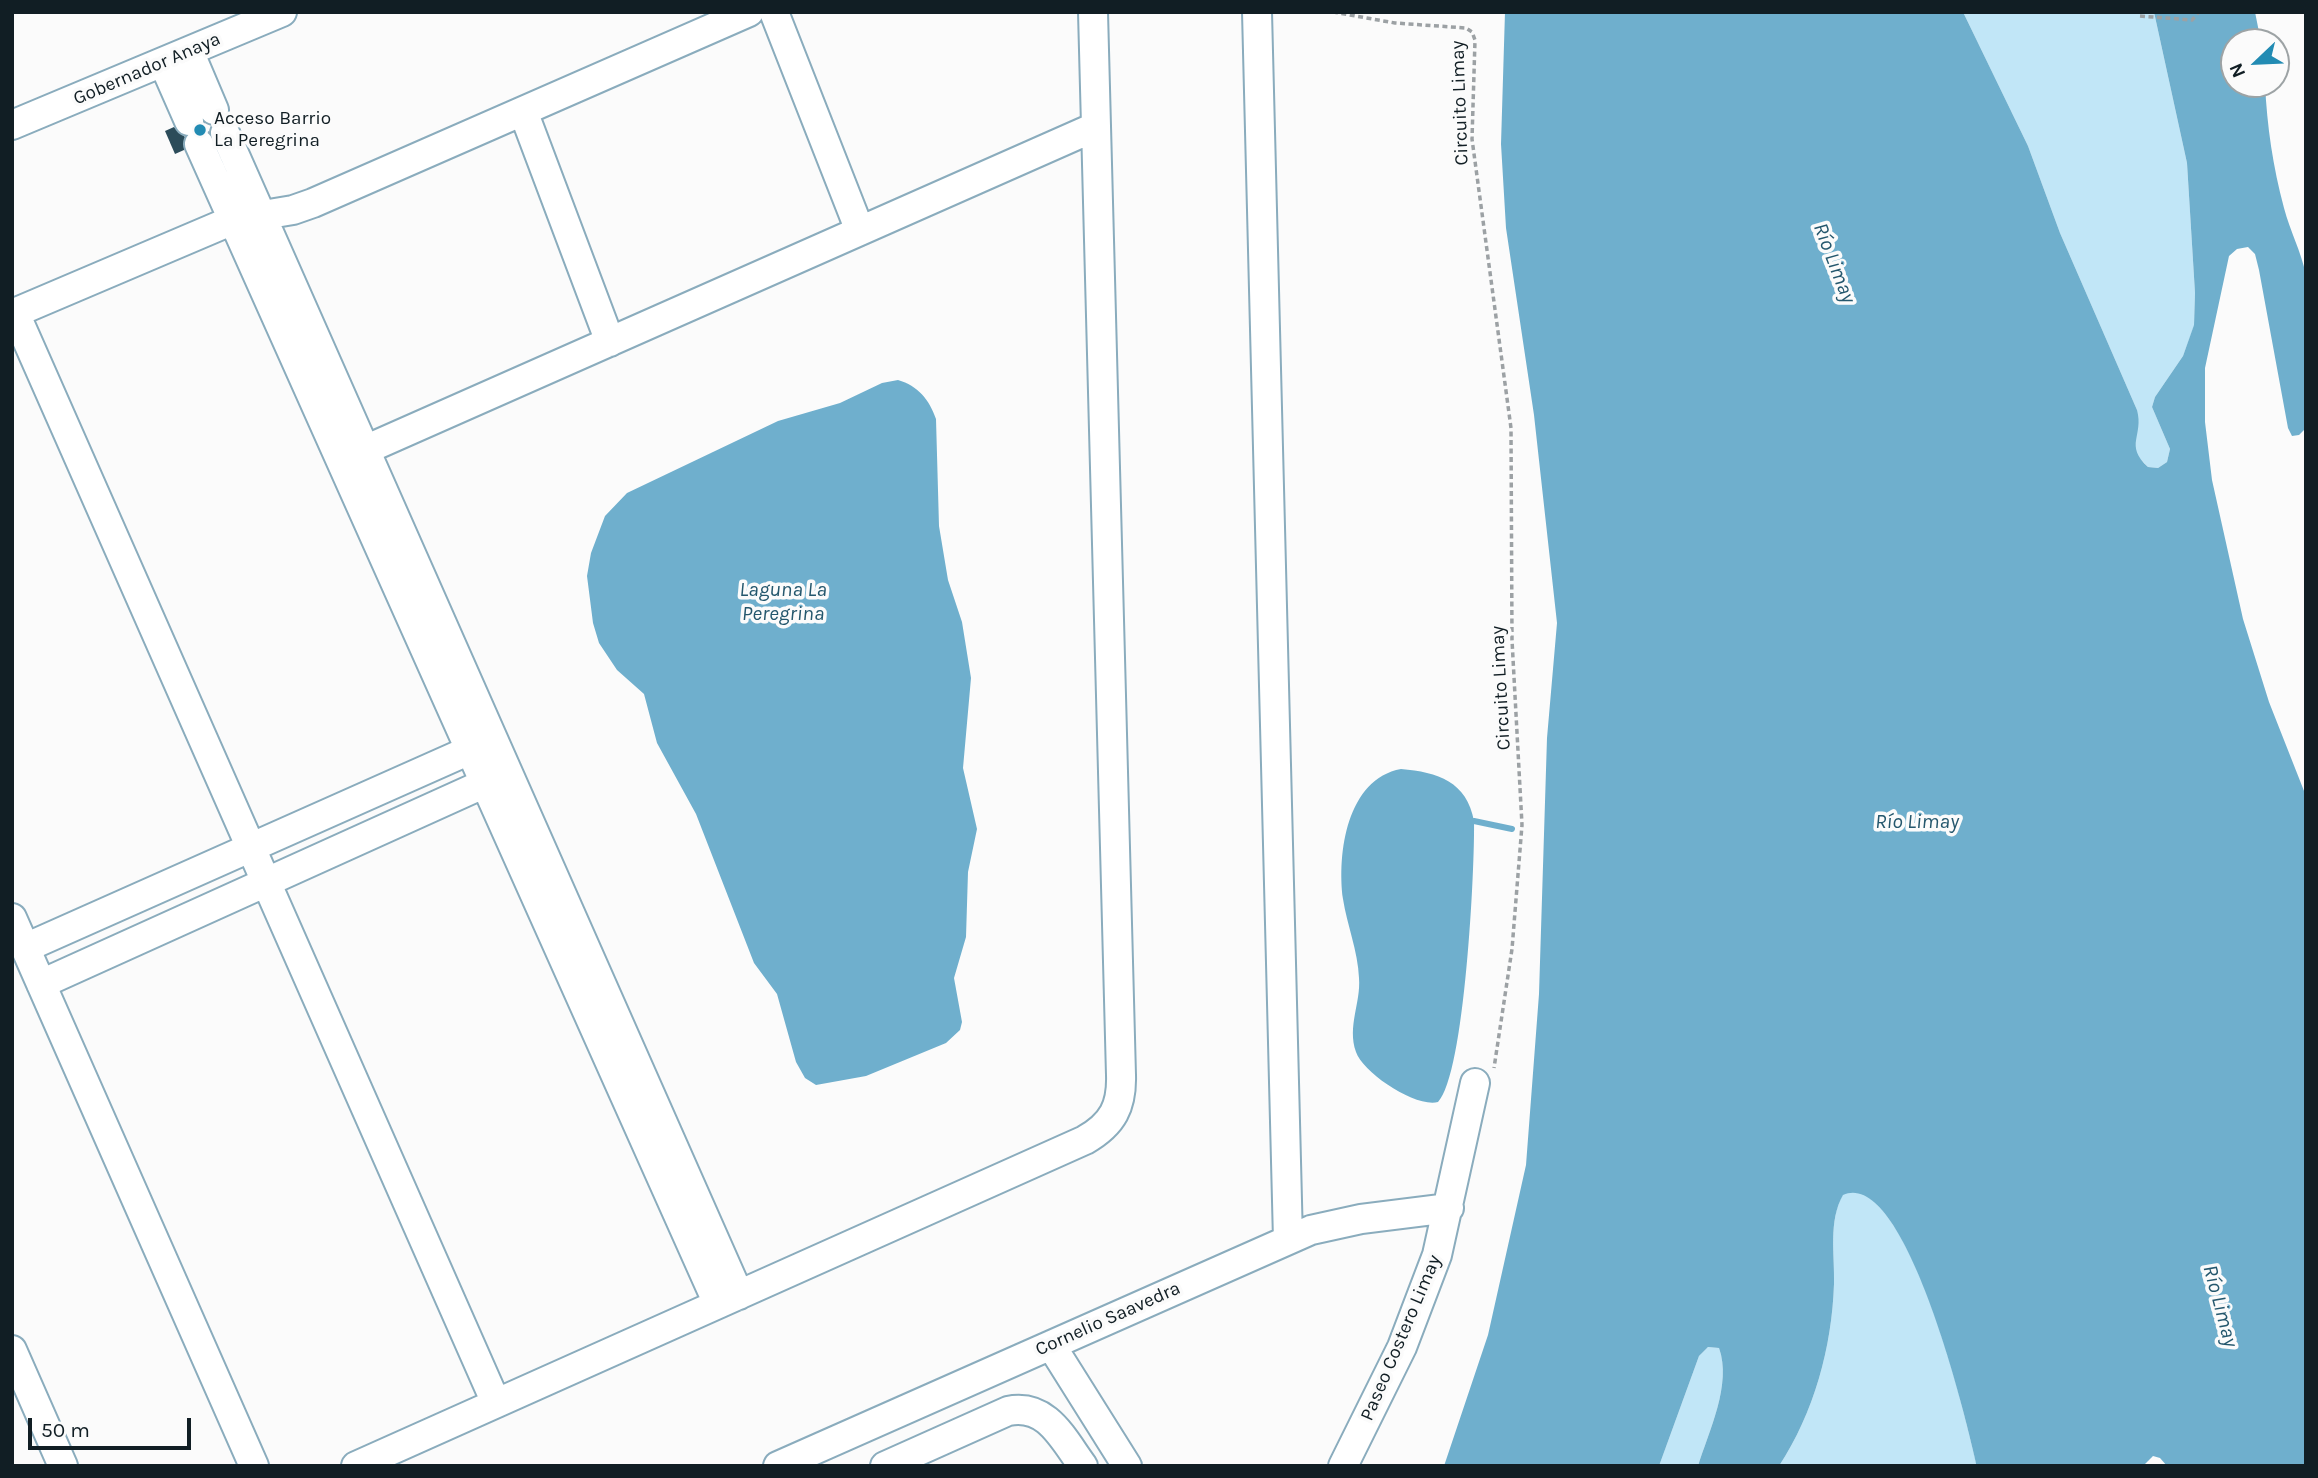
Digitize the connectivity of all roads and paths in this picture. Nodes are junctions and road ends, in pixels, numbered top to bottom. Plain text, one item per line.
1 (282, 12) edge
2 (749, 12) edge
3 (774, 12) edge
4 (1093, 12) edge
5 (1257, 12) edge
6 (1333, 12) edge
7 (2199, 12) edge
8 (2140, 16) dead end
9 (189, 51) junction
10 (163, 62) junction
11 (523, 111) junction
12 (12, 125) edge
13 (1096, 127) junction
14 (260, 214) junction
15 (233, 220) junction
16 (860, 231) junction
17 (14, 314) edge
18 (610, 342) junction
19 (353, 455) junction
20 (482, 745) junction
21 (497, 778) junction
22 (251, 847) junction
23 (266, 883) junction
24 (12, 918) edge
25 (25, 948) junction
26 (41, 984) junction
27 (1484, 1081) joint
28 (1449, 1208) junction
29 (1288, 1240) junction
30 (729, 1299) junction
31 (1051, 1345) junction
32 (12, 1350) edge
33 (496, 1403) junction
34 (63, 1466) edge
35 (254, 1466) edge
36 (356, 1466) edge
37 (778, 1466) edge
38 (884, 1466) edge
39 (1083, 1466) edge
40 (1127, 1466) edge
41 (1343, 1466) edge

1 - 9 street, Gobernador Anaya
2 - 11 street
3 - 16 street
4 - 13 street
5 - 29 street
6 - 27 path, Circuito Limay
7 - 8 path
9 - 10 street, Gobernador Anaya
9 - 14 street
10 - 12 street, Gobernador Anaya
10 - 15 street
11 - 14 street
11 - 18 street
13 - 16 street
13 - 30 street
14 - 15 street
14 - 19 street
15 - 17 street
15 - 19 street
16 - 18 street
17 - 22 street
18 - 19 street
19 - 20 street
20 - 21 street
20 - 22 street
21 - 23 street
21 - 30 street
22 - 23 street
22 - 25 street
23 - 26 street
23 - 33 street
24 - 25 street
25 - 26 street
26 - 35 street
27 - 28 street, Paseo Costero Limay
28 - 29 street, Cornelio Saavedra
28 - 41 street, Paseo Costero Limay
29 - 31 street, Cornelio Saavedra
30 - 33 street
31 - 37 street, Cornelio Saavedra
31 - 40 street
32 - 34 street
33 - 36 street
38 - 39 street

